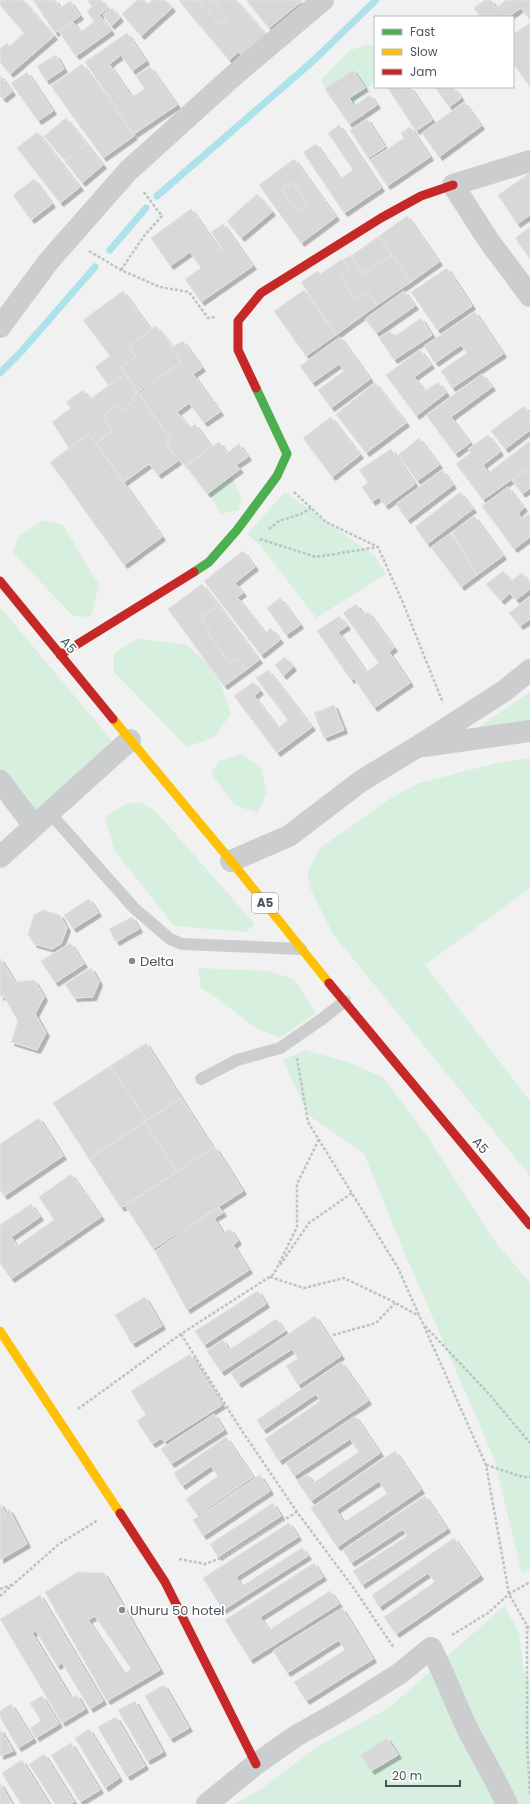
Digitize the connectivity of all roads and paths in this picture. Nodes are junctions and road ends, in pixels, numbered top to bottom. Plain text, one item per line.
1 (323, 0) edge
2 (530, 161) edge
3 (128, 171) junction
4 (453, 185) junction
5 (68, 239) junction
6 (121, 270) junction
7 (530, 296) edge
8 (245, 313) junction
9 (0, 327) edge
10 (277, 476) junction
11 (311, 508) junction
12 (378, 547) junction
13 (3, 589) edge
14 (60, 655) junction
15 (530, 670) edge
16 (444, 707) dead end
17 (530, 732) edge
18 (130, 740) junction
19 (417, 747) junction
20 (0, 781) edge
21 (41, 819) junction
22 (0, 857) edge
23 (231, 860) junction
24 (301, 949) junction
25 (345, 1001) junction
26 (296, 1057) dead end
27 (201, 1079) dead end
28 (319, 1139) junction
29 (352, 1193) junction
30 (530, 1225) edge
31 (274, 1274) junction
32 (270, 1277) junction
33 (395, 1303) junction
34 (420, 1317) junction
35 (424, 1324) junction
36 (0, 1331) edge
37 (181, 1334) junction
38 (333, 1335) dead end
39 (60, 1423) junction
40 (530, 1444) edge
41 (486, 1465) junction
42 (530, 1477) edge
43 (117, 1509) junction
44 (297, 1512) junction
45 (176, 1558) dead end
46 (530, 1582) edge
47 (14, 1584) junction
48 (0, 1589) edge
49 (509, 1594) junction
50 (0, 1596) edge
51 (527, 1625) junction
52 (530, 1631) edge
53 (431, 1648) junction
54 (399, 1674) junction
55 (256, 1764) junction
56 (530, 1797) edge
57 (207, 1804) edge
58 (507, 1804) edge

1 - 3 street
2 - 4 street
3 - 5 street
3 - 6 path
4 - 7 street
4 - 8 main road
5 - 6 path
5 - 9 street
6 - 8 path
8 - 10 main road
10 - 11 path
10 - 14 main road
11 - 12 path
11 - 12 path
12 - 16 path
13 - 14 main road, A5 / A5
14 - 18 main road, A5 / A5
15 - 19 street
17 - 19 street
18 - 21 street
18 - 23 main road, A5 / A5
19 - 23 street
20 - 21 street
21 - 22 street
21 - 24 lane
23 - 24 main road, A5 / A5
24 - 25 main road, A5 / A5
25 - 27 lane
25 - 30 main road, A5 / A5
26 - 28 path
28 - 29 path
28 - 31 path
29 - 31 path
29 - 34 path
31 - 32 path
32 - 33 path
32 - 37 path
33 - 34 path
33 - 38 path
34 - 35 path
35 - 40 path
35 - 41 path
36 - 39 main road
37 - 39 path
37 - 44 path
39 - 43 main road
41 - 42 path
41 - 49 path
43 - 47 path
43 - 55 main road
44 - 45 path
44 - 54 path
46 - 49 path
47 - 48 path
47 - 50 path
49 - 51 path
49 - 53 path
51 - 52 path
51 - 56 path
53 - 54 street
53 - 58 street
54 - 55 street
55 - 57 street

